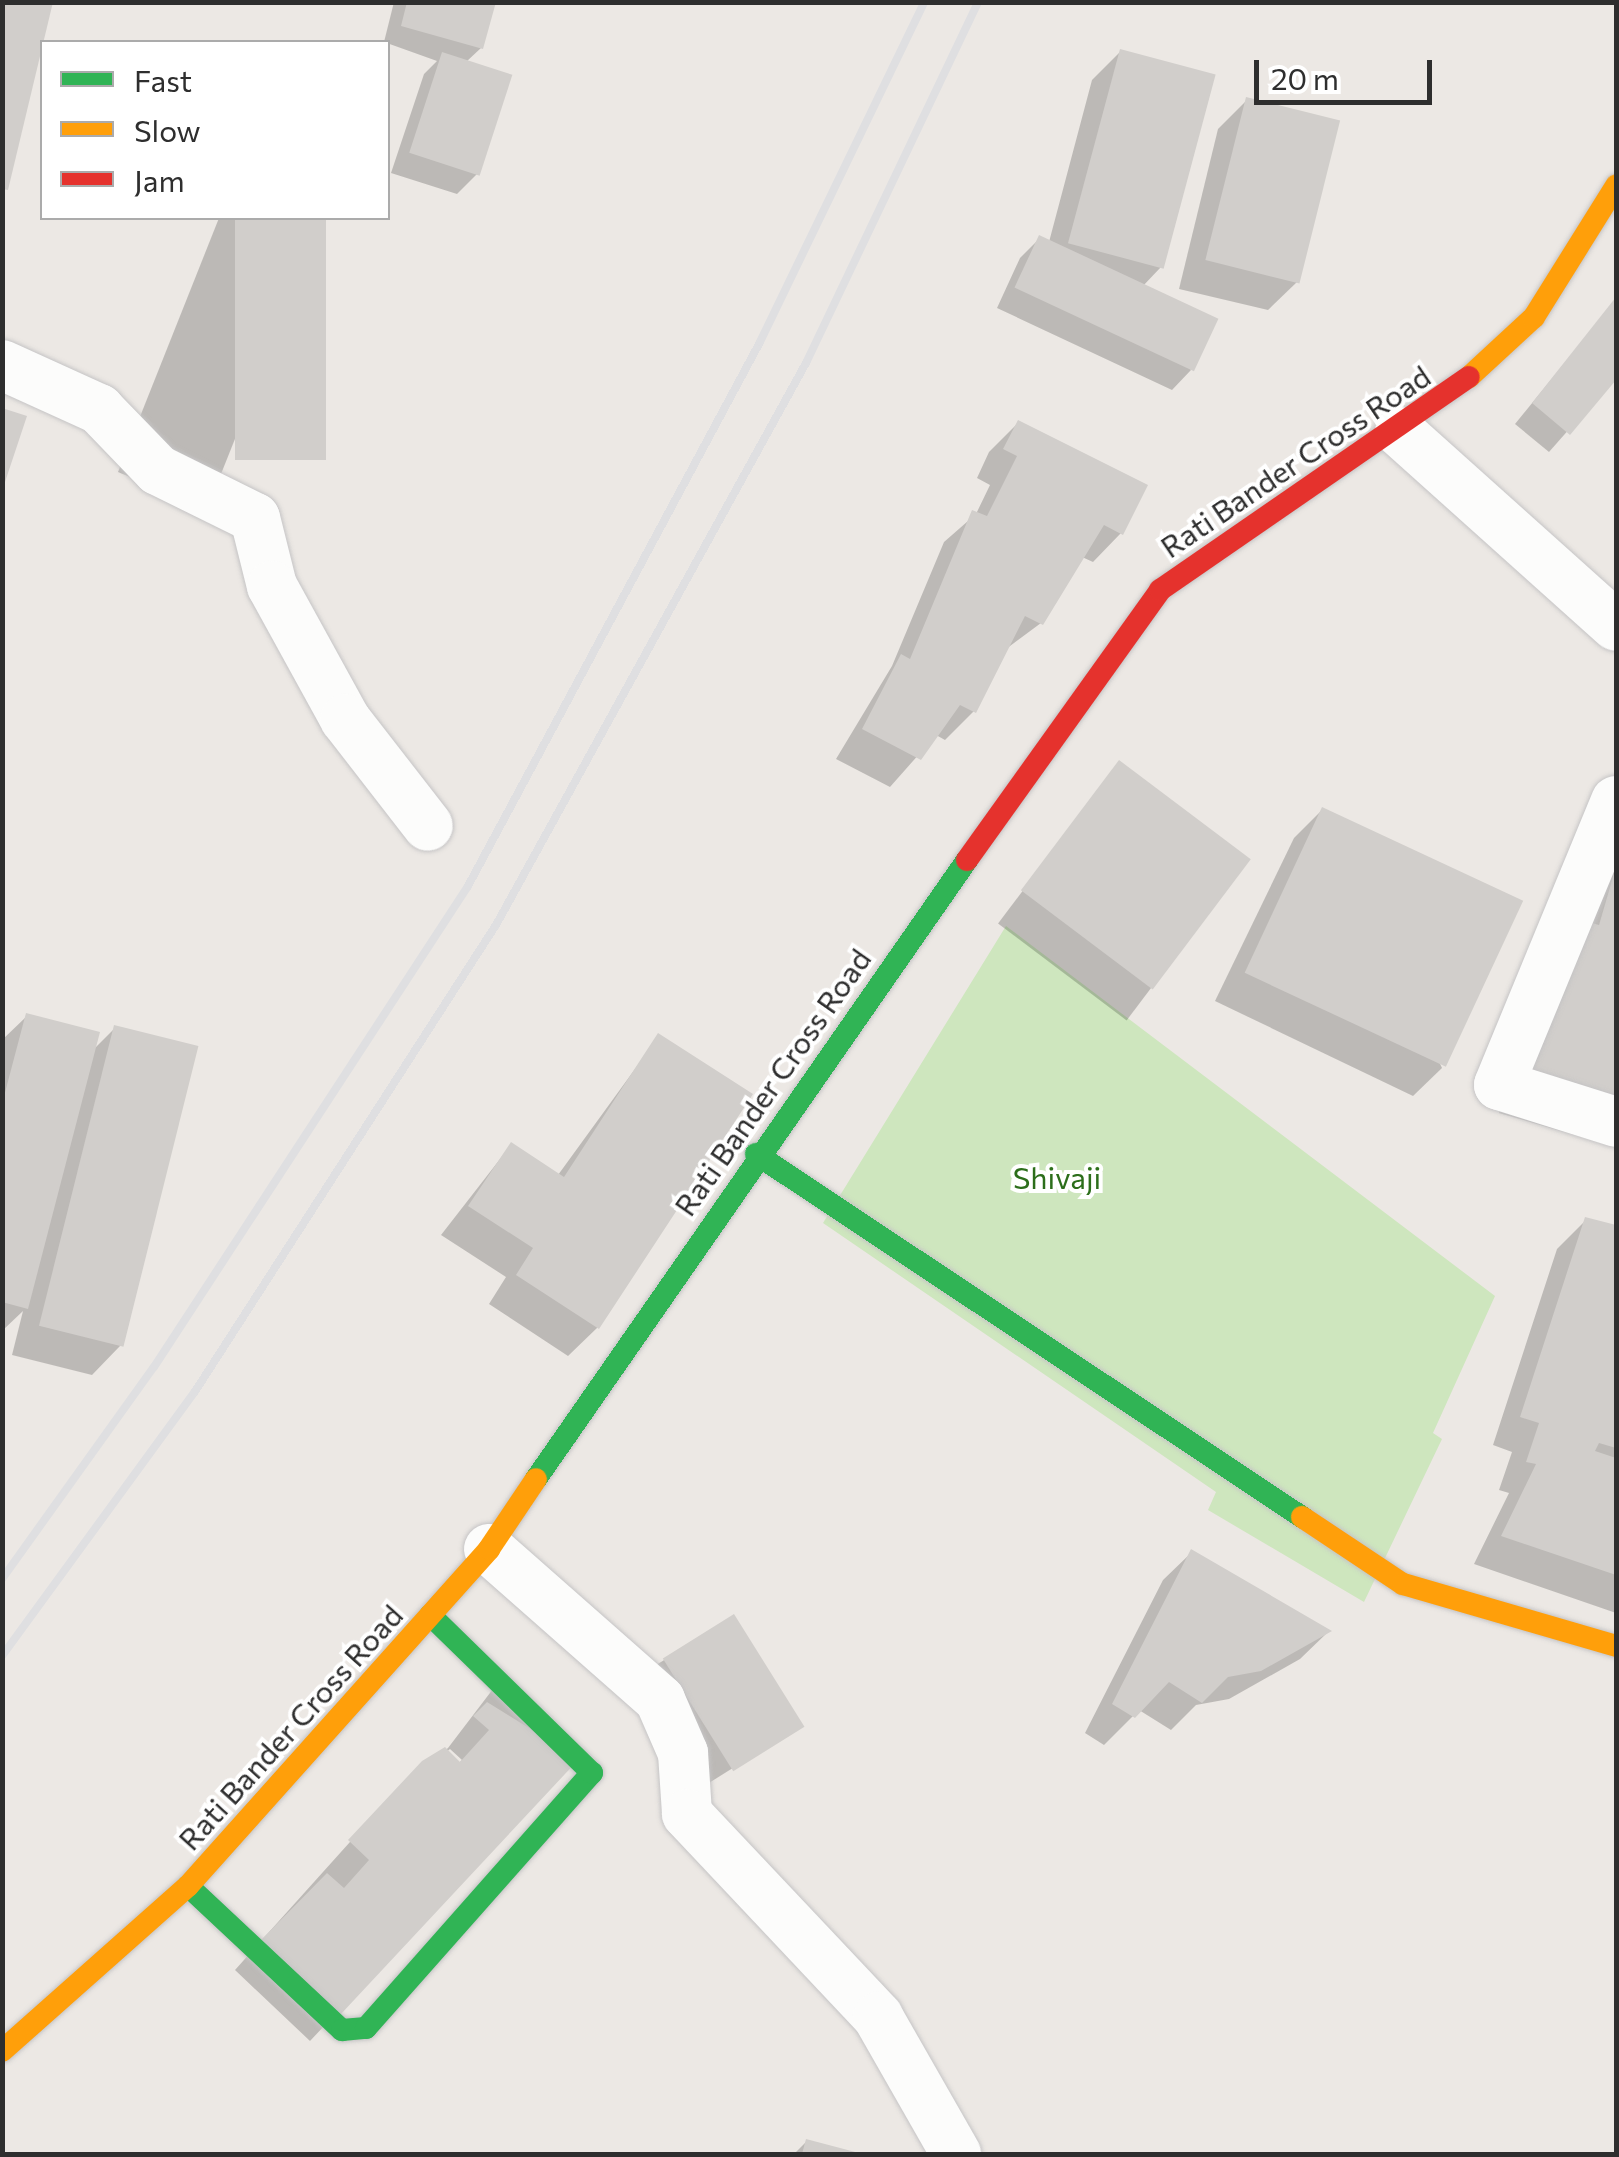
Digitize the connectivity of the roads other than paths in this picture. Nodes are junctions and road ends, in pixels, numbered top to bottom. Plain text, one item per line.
1 (1616, 186) edge
2 (2, 366) edge
3 (1400, 432) junction
4 (1616, 626) edge
5 (1616, 800) edge
6 (428, 826) dead end
7 (1616, 1122) edge
8 (756, 1154) junction
9 (489, 1549) junction
10 (430, 1615) junction
11 (1616, 1646) edge
12 (188, 1886) junction
13 (2, 2051) edge
14 (956, 2154) edge

1 - 3 street, Rati Bander Cross Road
2 - 6 street
3 - 4 street
3 - 8 street, Rati Bander Cross Road
5 - 7 street
8 - 9 street, Rati Bander Cross Road
8 - 11 street
9 - 10 street, Rati Bander Cross Road
9 - 14 street
10 - 12 street, Rati Bander Cross Road
10 - 12 street
12 - 13 street, Rati Bander Cross Road

